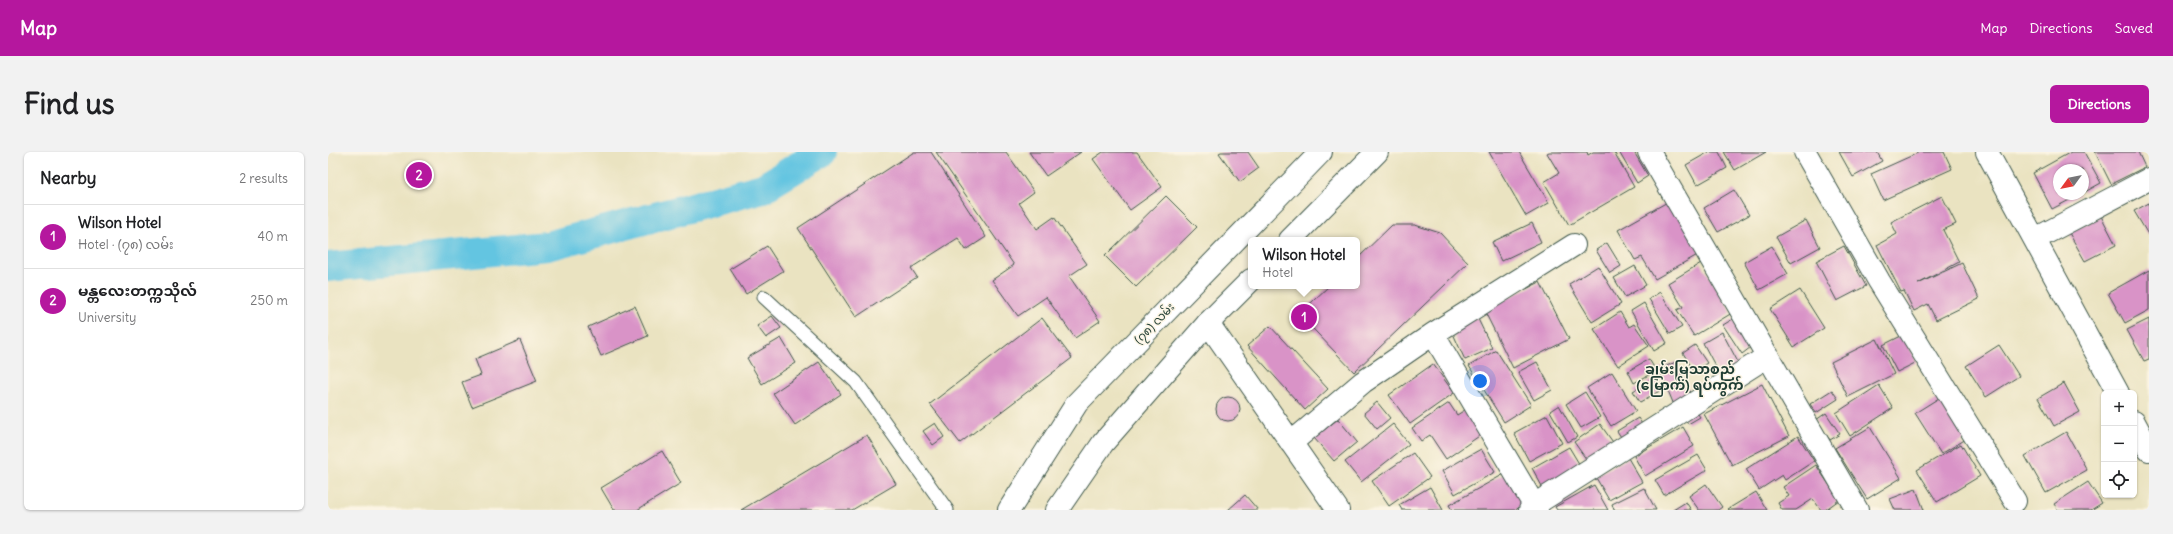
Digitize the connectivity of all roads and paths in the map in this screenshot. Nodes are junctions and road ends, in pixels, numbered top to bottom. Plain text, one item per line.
1 (1321, 152) edge
2 (1377, 152) edge
3 (1649, 152) edge
4 (1805, 152) edge
5 (1987, 152) edge
6 (2149, 179) edge
7 (1293, 237) edge
8 (2035, 239) junction
9 (1574, 245) dead end
10 (1248, 283) edge
11 (764, 297) dead end
12 (1208, 323) junction
13 (1433, 334) junction
14 (1768, 356) junction
15 (2116, 390) edge
16 (2136, 426) edge
17 (1291, 443) junction
18 (2149, 450) edge
19 (2015, 501) dead end
20 (1534, 509) edge
21 (947, 510) edge
22 (1009, 510) edge
23 (1057, 510) edge
24 (1338, 510) edge
25 (1857, 510) edge

1 - 22 street, (၇၈) လမ်း
2 - 7 street
3 - 14 street
4 - 19 street
5 - 8 street
6 - 8 street
8 - 15 street
9 - 13 street
10 - 12 street
11 - 21 lane
12 - 17 street
12 - 23 street
13 - 17 street
13 - 20 street
14 - 20 street
14 - 25 street
16 - 18 street
17 - 24 street

